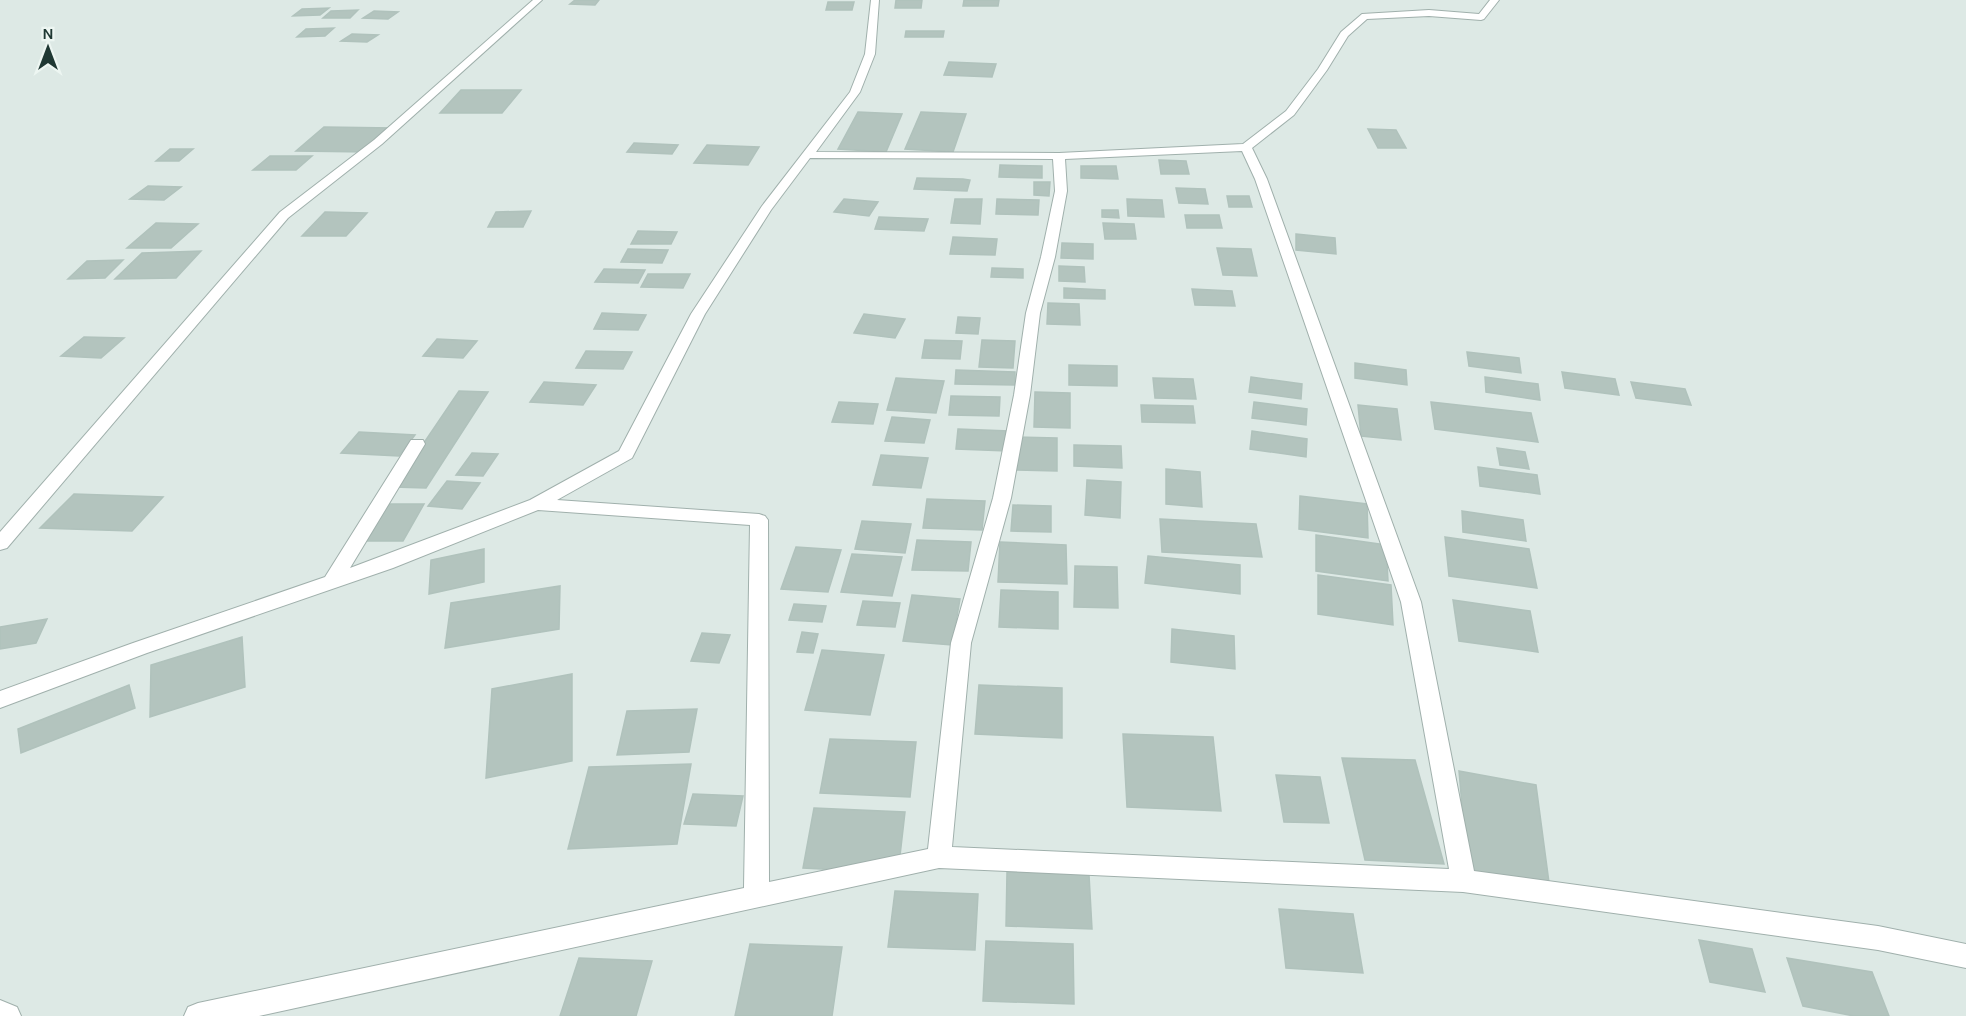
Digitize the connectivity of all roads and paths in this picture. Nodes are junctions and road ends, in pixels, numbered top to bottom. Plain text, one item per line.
1 (538, 0) edge
2 (876, 0) edge
3 (1495, 0) edge
4 (1246, 147) junction
5 (807, 155) junction
6 (1059, 156) junction
7 (417, 444) dead end
8 (536, 504) junction
9 (0, 544) edge
10 (333, 582) junction
11 (0, 700) edge
12 (939, 857) junction
13 (1463, 881) junction
14 (756, 896) junction
15 (1966, 956) edge
16 (0, 1013) edge
17 (7, 1016) edge
18 (198, 1016) edge

1 - 9 street
2 - 5 street
3 - 4 street
4 - 6 street
4 - 13 street
5 - 6 street
5 - 8 street
6 - 12 street
7 - 10 street
8 - 10 street
8 - 14 street
10 - 11 street
12 - 13 street
12 - 14 street
13 - 15 street
14 - 18 street
16 - 17 street

